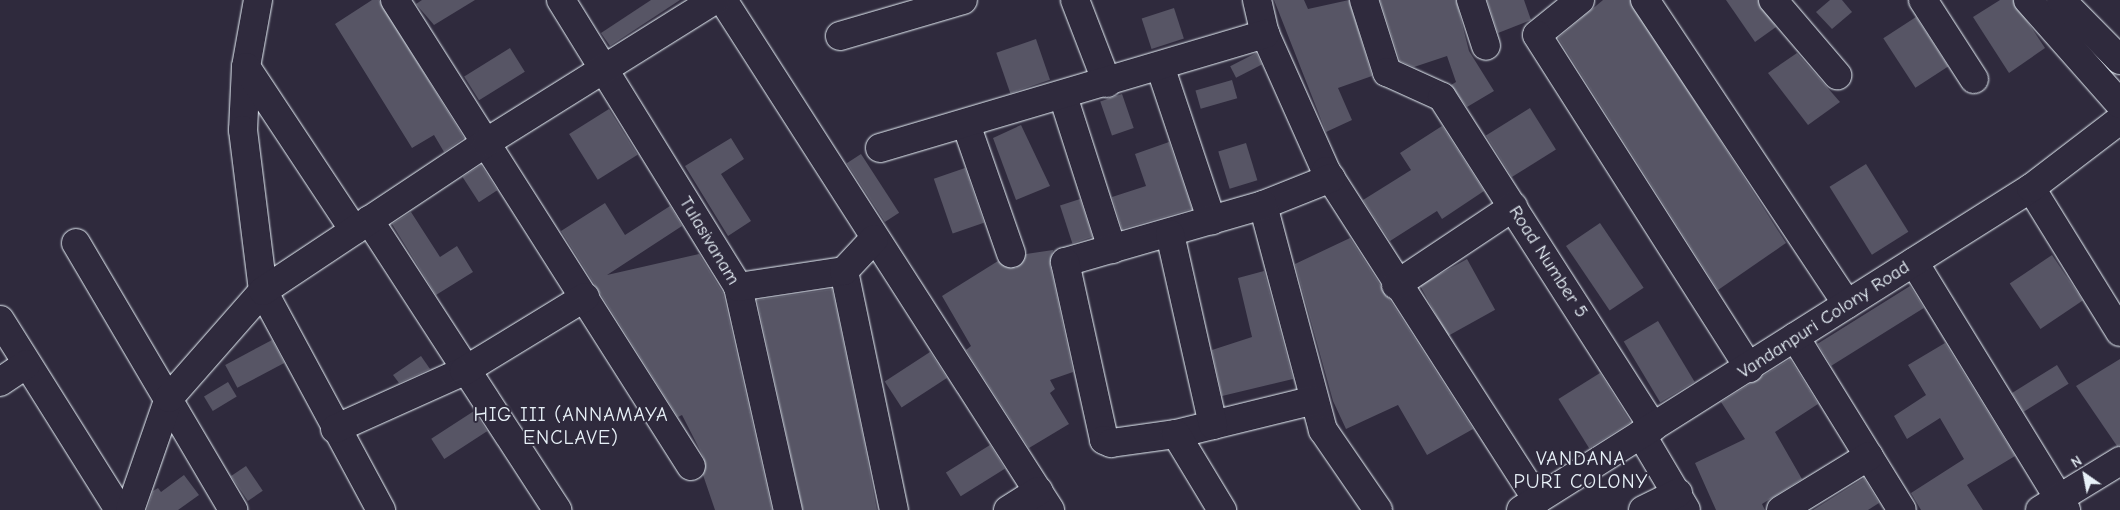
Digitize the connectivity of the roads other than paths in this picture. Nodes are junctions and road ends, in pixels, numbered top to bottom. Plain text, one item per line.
1 (258, 0) edge
2 (395, 0) edge
3 (561, 0) edge
4 (714, 0) edge
5 (723, 0) edge
6 (963, 0) edge
7 (1075, 0) edge
8 (1257, 0) edge
9 (1364, 0) edge
10 (1471, 0) edge
11 (1580, 0) edge
12 (1644, 0) edge
13 (1923, 0) edge
14 (2028, 0) edge
15 (2061, 0) edge
16 (1786, 4) edge
17 (1266, 34) junction
18 (840, 36) dead end
19 (1486, 46) dead end
20 (2120, 60) edge
21 (1160, 66) junction
22 (246, 67) junction
23 (603, 68) junction
24 (1837, 74) dead end
25 (1974, 79) dead end
26 (1107, 83) junction
27 (1063, 96) junction
28 (2120, 104) edge
29 (2120, 120) edge
30 (966, 124) junction
31 (487, 142) junction
32 (880, 148) dead end
33 (1331, 178) junction
34 (2031, 188) junction
35 (1262, 205) junction
36 (1513, 207) junction
37 (1212, 221) junction
38 (361, 225) junction
39 (1170, 234) junction
40 (874, 239) junction
41 (76, 243) dead end
42 (1112, 249) junction
43 (1010, 253) dead end
44 (1914, 262) junction
45 (844, 271) junction
46 (1396, 286) junction
47 (738, 287) junction
48 (263, 291) junction
49 (585, 297) junction
50 (1847, 304) junction
51 (0, 320) edge
52 (2120, 332) edge
53 (1795, 337) junction
54 (27, 364) junction
55 (1749, 368) junction
56 (464, 370) junction
57 (0, 382) edge
58 (169, 398) junction
59 (1314, 400) junction
60 (1213, 425) junction
61 (335, 429) junction
62 (1647, 431) junction
63 (1176, 434) junction
64 (1869, 456) junction
65 (2120, 461) edge
66 (691, 466) dead end
67 (1044, 501) edge
68 (1682, 502) edge
69 (1529, 505) edge
70 (2055, 506) edge
71 (119, 510) edge
72 (130, 510) edge
73 (233, 510) edge
74 (381, 510) edge
75 (557, 510) edge
76 (788, 510) edge
77 (894, 510) edge
78 (1008, 510) edge
79 (1222, 510) edge
80 (1378, 510) edge
81 (1643, 510) edge
82 (1781, 510) edge
83 (1902, 510) edge

1 - 22 street
2 - 31 street
3 - 23 street, Tulasivanam
4 - 23 street
5 - 40 street
6 - 18 street
7 - 26 street
8 - 17 street
9 - 36 street, Road Number 5
10 - 19 street
11 - 55 street
12 - 50 street
13 - 25 street
14 - 28 street
15 - 20 street
16 - 24 street
17 - 21 street
17 - 33 street
21 - 26 street
21 - 37 street
22 - 38 street
22 - 48 street
23 - 31 street
23 - 47 street, Tulasivanam
26 - 27 street
27 - 30 street
27 - 42 street
29 - 34 street, Vandanpuri Colony Road
30 - 32 street
30 - 43 street
31 - 38 street
31 - 49 street
33 - 35 street
33 - 46 street
34 - 44 street, Vandanpuri Colony Road
34 - 52 street
35 - 37 street
35 - 59 street
36 - 46 street
36 - 62 street, Road Number 5
37 - 39 street
38 - 48 street
38 - 56 street
39 - 42 street
39 - 60 street
40 - 45 street
40 - 67 street
41 - 58 street
42 - 63 street
44 - 50 street, Vandanpuri Colony Road
44 - 70 street
45 - 47 street
45 - 77 street
46 - 69 street
47 - 76 street, Tulasivanam
48 - 58 street
48 - 61 street
49 - 56 street
49 - 66 street
50 - 53 street, Vandanpuri Colony Road
51 - 54 street
53 - 55 street, Vandanpuri Colony Road
53 - 64 street
54 - 57 street
54 - 71 street
55 - 62 street, Vandanpuri Colony Road
56 - 61 street
56 - 75 street
58 - 72 street
58 - 73 street
59 - 60 street
59 - 80 street
60 - 63 street
61 - 74 street
62 - 68 street, Road Number 5
62 - 69 street, Vandanpuri Colony Road
63 - 79 street
64 - 82 street
64 - 83 street
65 - 70 street
67 - 78 street
68 - 81 street

